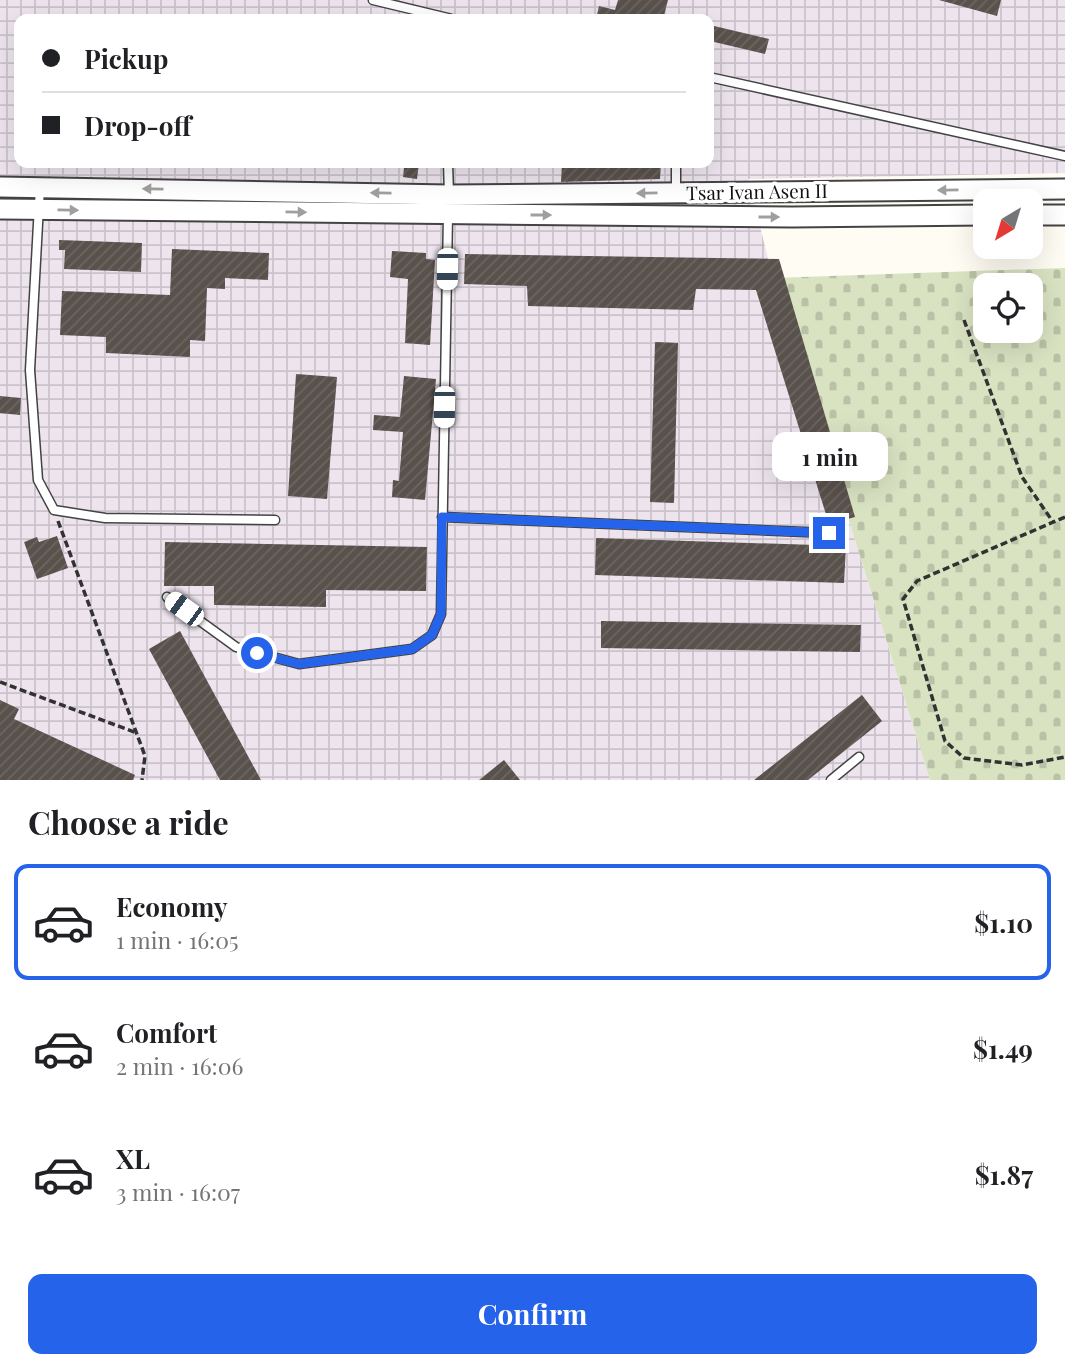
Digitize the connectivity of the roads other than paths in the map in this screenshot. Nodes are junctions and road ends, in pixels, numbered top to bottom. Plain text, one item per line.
1 (373, 0) edge
2 (429, 14) edge
3 (714, 77) edge
4 (1065, 156) edge
5 (448, 168) edge
6 (676, 168) edge
7 (0, 187) edge
8 (40, 187) junction
9 (1065, 189) edge
10 (676, 193) junction
11 (449, 204) junction
12 (0, 209) edge
13 (38, 209) junction
14 (973, 215) edge
15 (1043, 215) edge
16 (1065, 215) edge
17 (442, 517) junction
18 (275, 520) dead end
19 (829, 533) dead end
20 (167, 597) dead end
21 (859, 757) dead end
22 (831, 780) edge

1 - 2 lane
3 - 4 lane
5 - 11 lane
6 - 10 lane
7 - 8 street
11 -> 8 street
8 - 13 lane
9 -> 10 street, Tsar Ivan Asen II
10 -> 11 street, Tsar Ivan Asen II
13 -> 11 street
11 -> 14 street, Tsar Ivan Asen II
11 - 17 lane
12 - 13 street
13 - 18 lane
15 - 16 street
17 - 19 lane
17 - 20 lane
21 - 22 lane

